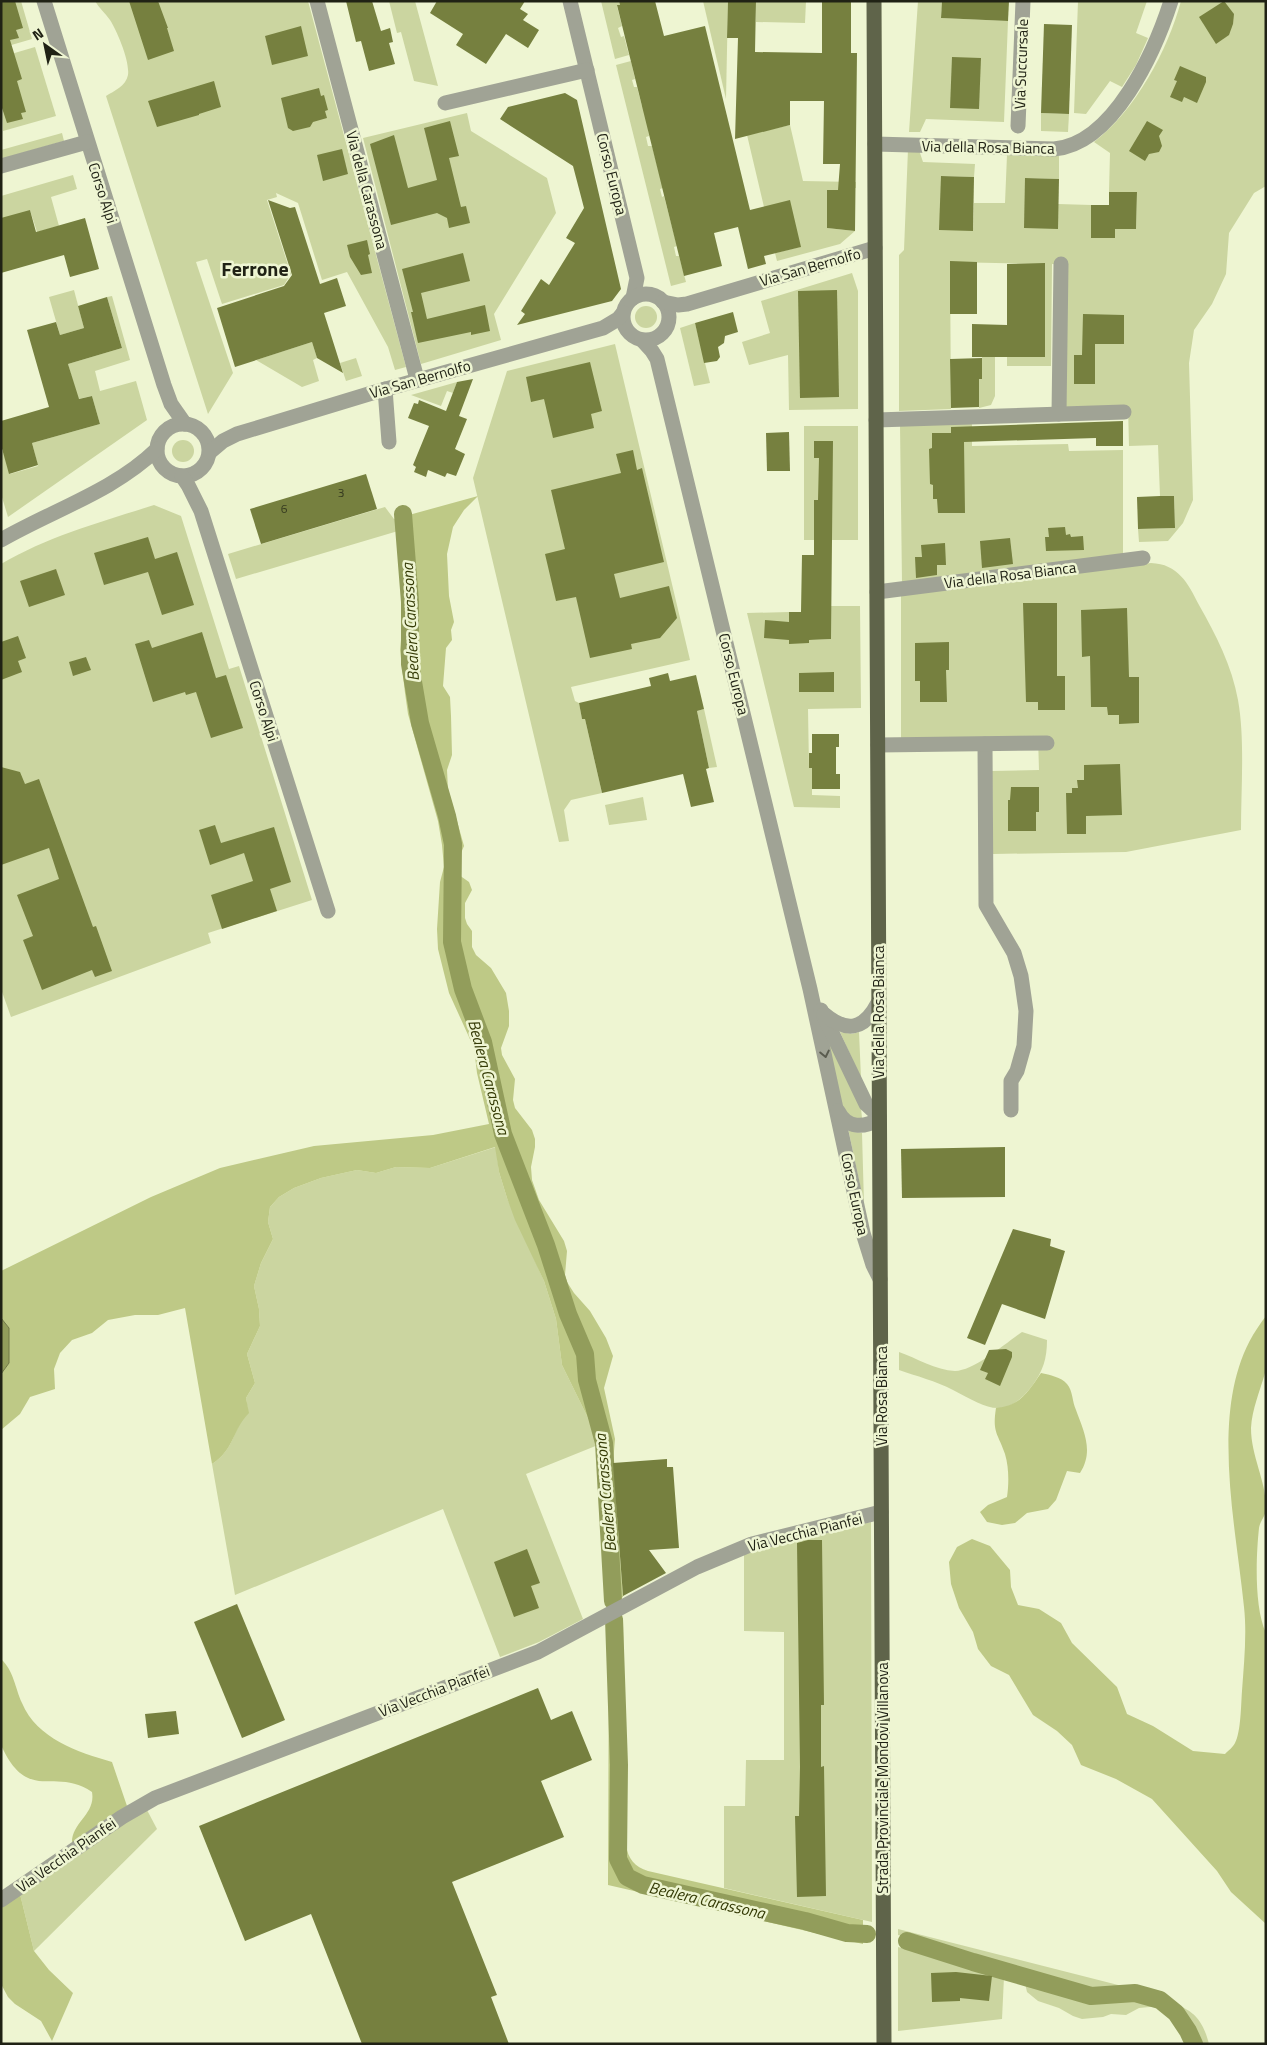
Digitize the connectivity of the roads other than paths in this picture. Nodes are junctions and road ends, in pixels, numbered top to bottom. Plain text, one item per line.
1 (44, 1) edge
2 (317, 1) edge
3 (570, 1) edge
4 (874, 1) edge
5 (1023, 1) edge
6 (1171, 1) edge
7 (586, 70) junction
8 (445, 102) dead end
9 (1018, 126) dead end
10 (87, 142) junction
11 (875, 144) junction
12 (1, 166) edge
13 (876, 248) junction
14 (1061, 264) dead end
15 (637, 278) junction
16 (633, 298) junction
17 (657, 298) junction
18 (687, 304) junction
19 (623, 313) junction
20 (669, 320) junction
21 (603, 328) junction
22 (628, 332) junction
23 (661, 335) junction
24 (642, 340) junction
25 (657, 359) junction
26 (418, 380) junction
27 (164, 385) junction
28 (385, 389) junction
29 (1124, 412) dead end
30 (1059, 414) junction
31 (876, 420) junction
32 (185, 424) junction
33 (166, 431) junction
34 (203, 433) junction
35 (238, 434) junction
36 (389, 442) dead end
37 (157, 449) junction
38 (210, 452) junction
39 (164, 468) junction
40 (201, 470) junction
41 (182, 476) junction
42 (120, 479) junction
43 (201, 511) junction
44 (1, 540) edge
45 (1143, 558) dead end
46 (877, 592) junction
47 (1047, 743) dead end
48 (985, 744) junction
49 (878, 745) junction
50 (328, 911) dead end
51 (810, 989) junction
52 (878, 1003) junction
53 (823, 1014) junction
54 (836, 1107) junction
55 (1011, 1110) dead end
56 (879, 1118) junction
57 (880, 1279) junction
58 (881, 1512) junction
59 (1, 1900) edge
60 (884, 2044) edge

1 - 10 street, Corso Alpi
2 - 26 street, Via della Carassona
3 - 7 street, Corso Europa
4 - 11 main road, Via della Rosa Bianca
5 - 9 street, Via Succursale
6 - 11 street, Via della Rosa Bianca
7 - 8 street
7 - 15 street, Corso Europa
10 - 12 street
10 - 27 street, Corso Alpi
11 - 13 main road, Via della Rosa Bianca
13 - 18 street, Via San Bernolfo
13 - 31 main road, Via della Rosa Bianca
14 - 30 street
15 - 16 street, Corso Europa
15 - 17 street, Corso Europa
16 - 17 street
16 - 19 street, Corso Europa
17 - 18 street, Via San Bernolfo
17 - 20 street, Corso Europa
18 - 20 street, Via San Bernolfo
19 - 21 street, Via San Bernolfo
19 - 22 street
20 - 23 street, Corso Europa
21 - 22 street, Via San Bernolfo
21 - 26 street, Via San Bernolfo
22 - 24 street, Corso Europa
23 - 24 street
23 - 25 street, Corso Europa
24 - 25 street, Corso Europa
25 - 51 street, Corso Europa
26 - 28 street, Via San Bernolfo
27 - 32 street, Corso Alpi
27 - 33 street, Corso Alpi
28 - 35 street, Via San Bernolfo
28 - 36 street
29 - 30 street
30 - 31 street
31 - 46 main road, Via della Rosa Bianca
32 - 33 street
32 - 34 street, Via San Bernolfo
33 - 37 street
34 - 35 street, Via San Bernolfo
34 - 38 street
35 - 38 street, Via San Bernolfo
37 - 39 street
37 - 42 street
38 - 40 street, Via San Bernolfo
39 - 41 street
39 - 42 street
40 - 41 street
40 - 43 street, Corso Alpi
41 - 43 street, Corso Alpi
42 - 44 street
43 - 50 street, Corso Alpi
45 - 46 street, Via della Rosa Bianca
46 - 49 main road, Via della Rosa Bianca
47 - 48 street
48 - 49 street
48 - 55 street
49 - 52 main road, Via della Rosa Bianca
51 - 53 street, Corso Europa
51 -> 54 street, Corso Europa
52 - 53 street
52 - 56 main road, Via della Rosa Bianca
53 - 56 street, Corso Europa
54 - 56 street
54 - 57 street, Corso Europa
56 - 57 main road, Via della Rosa Bianca
57 - 58 main road, Via Rosa Bianca
58 - 59 street, Via Vecchia Pianfei
58 - 60 main road, Strada Provinciale Mondovì Villanova

